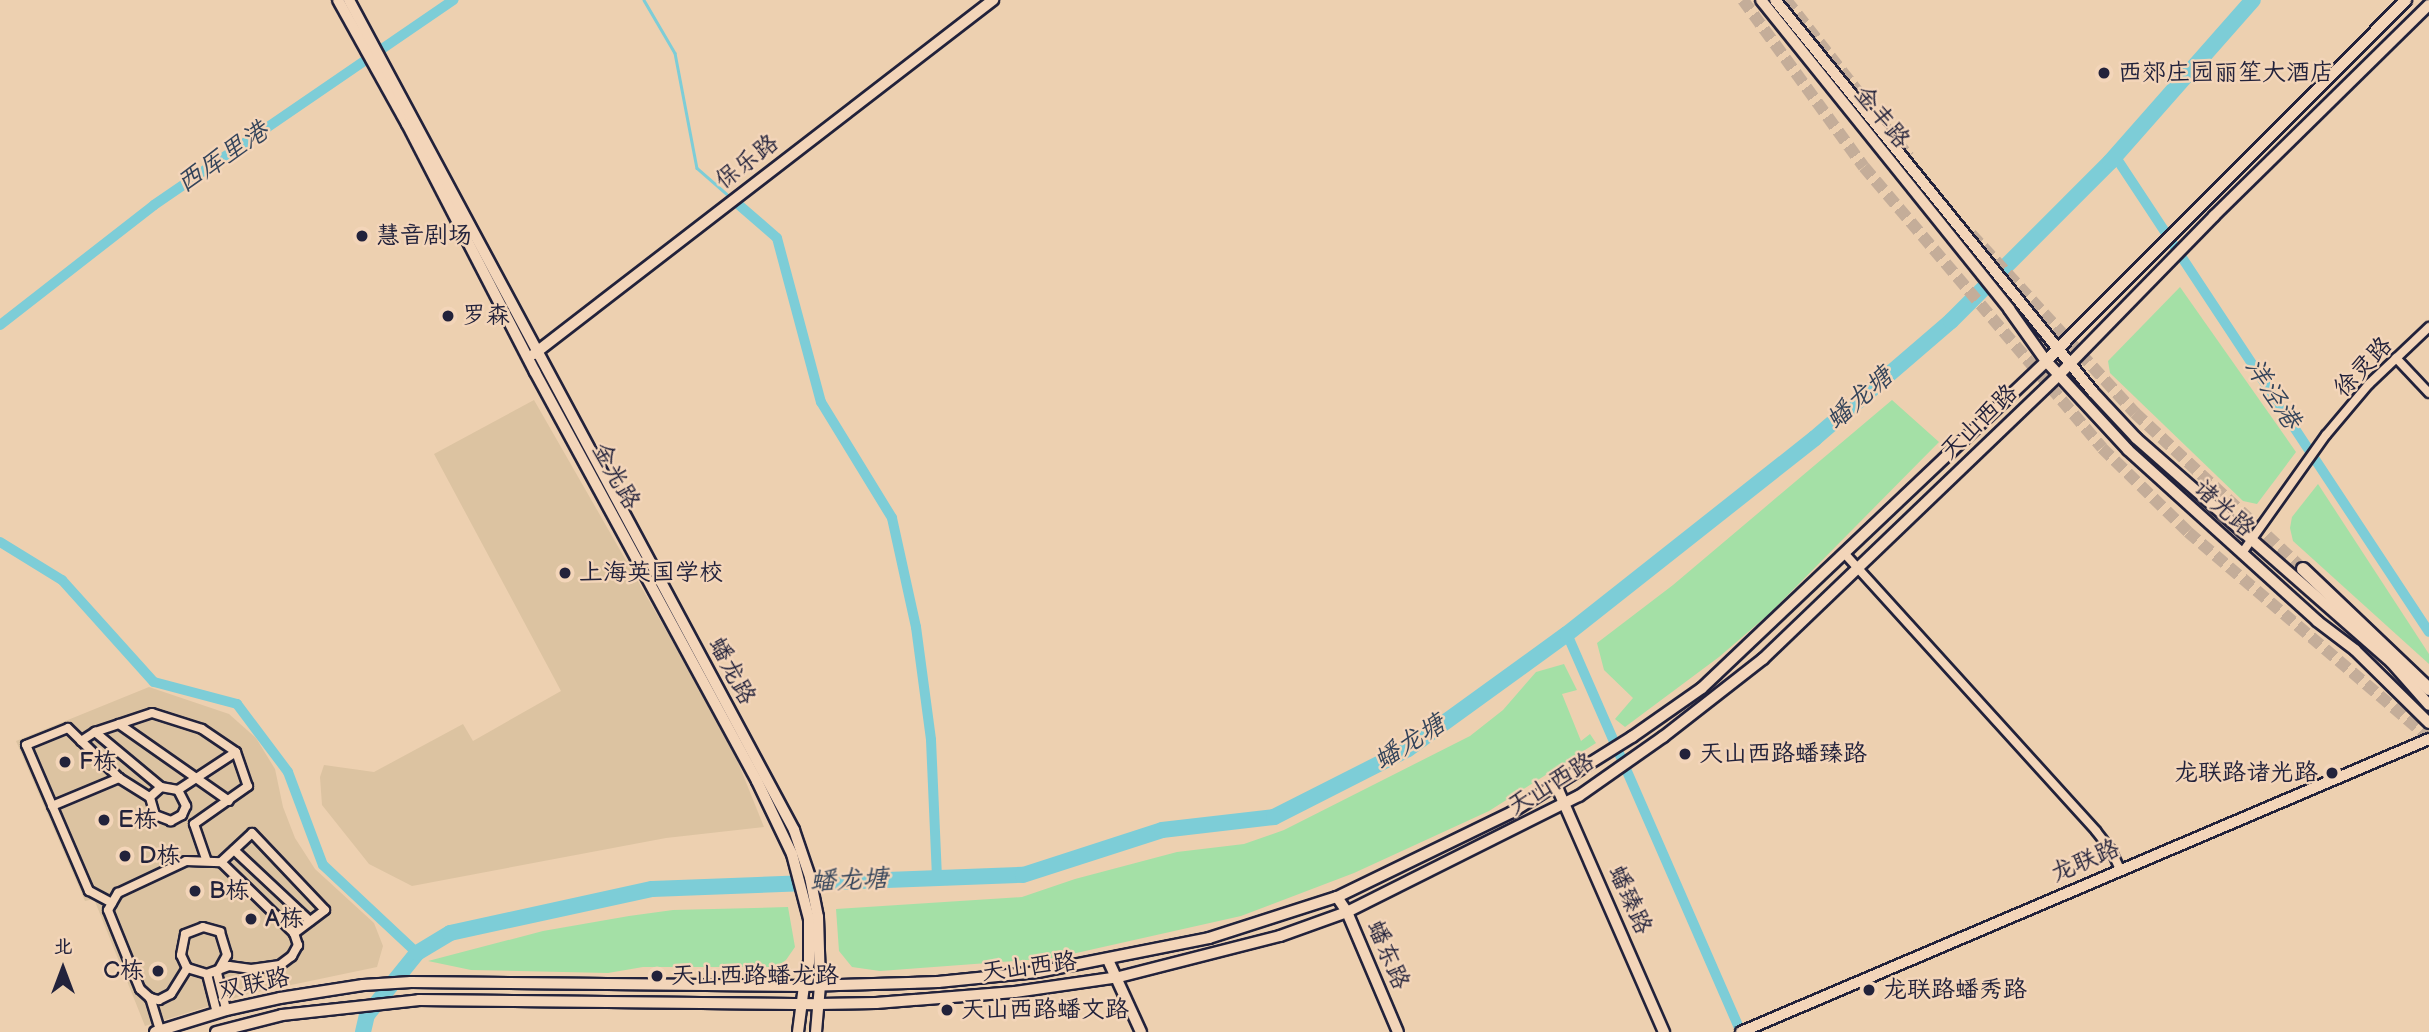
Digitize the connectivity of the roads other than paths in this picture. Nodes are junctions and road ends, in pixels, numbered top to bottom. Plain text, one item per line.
1 (338, 0) edge
2 (349, 0) edge
3 (993, 0) edge
4 (1761, 0) edge
5 (1775, 0) edge
6 (2406, 0) edge
7 (2429, 5) edge
8 (364, 37) junction
9 (2009, 309) joint
10 (2429, 327) edge
11 (2058, 348) junction
12 (532, 356) junction
13 (2396, 358) junction
14 (2046, 360) junction
15 (2070, 363) junction
16 (2059, 375) junction
17 (2429, 393) edge
18 (2252, 540) junction
19 (2242, 553) junction
20 (1845, 554) junction
21 (2303, 569) tunnel mouth
22 (1858, 570) junction
23 (2429, 689) edge
24 (2429, 705) edge
25 (2429, 723) edge
26 (119, 724) junction
27 (95, 732) junction
28 (2429, 738) edge
29 (81, 741) junction
30 (236, 752) junction
31 (119, 778) junction
32 (196, 778) junction
33 (1556, 785) junction
34 (161, 787) junction
35 (178, 790) junction
36 (150, 797) junction
37 (229, 801) junction
38 (1565, 803) junction
39 (52, 806) junction
40 (182, 814) junction
41 (194, 824) junction
42 (234, 850) junction
43 (207, 861) junction
44 (221, 862) junction
45 (2120, 869) junction
46 (1337, 897) junction
47 (112, 903) junction
48 (1347, 912) junction
49 (814, 918) junction
50 (310, 921) junction
51 (294, 933) junction
52 (1108, 960) junction
53 (187, 968) junction
54 (212, 973) junction
55 (1119, 977) junction
56 (411, 982) joint
57 (820, 985) junction
58 (804, 986) junction
59 (149, 998) junction
60 (803, 1004) junction
61 (819, 1004) junction
62 (221, 1012) junction
63 (193, 1026) edge
64 (158, 1031) edge
65 (216, 1032) edge
66 (797, 1032) edge
67 (816, 1032) edge
68 (1141, 1032) edge
69 (1398, 1032) edge
70 (1664, 1032) edge
71 (1741, 1032) edge

1 - 8 street
2 - 8 street
3 - 12 street, 保乐路
4 - 9 main road, 金丰路
5 - 11 main road
6 - 11 main road, 天山西路
7 - 15 main road, 天山西路
8 - 12 street
8 - 12 street
9 - 14 main road, 诸光路
10 - 13 street, 徐灵路
11 - 14 main road, 天山西路
11 - 15 main road
12 - 49 street, 蟠龙路
13 - 17 street
13 - 18 street, 徐灵路
14 - 16 main road, 诸光路
14 - 20 main road, 天山西路
15 - 16 main road, 天山西路
15 - 18 main road
16 - 19 main road, 诸光路
16 - 22 main road, 天山西路
18 - 19 street, 徐灵路
18 - 24 main road
19 - 25 main road, 诸光路
20 - 22 street
20 - 33 main road, 天山西路
21 - 23 main road
22 - 38 main road, 天山西路
22 - 45 street
26 - 27 street
26 - 30 street
26 - 32 street
27 - 29 street
27 - 34 street
28 - 45 street, 龙联路
29 - 31 street
29 - 39 street
30 - 32 street
30 - 37 street
31 - 36 street
31 - 39 street
32 - 35 street
32 - 37 street
33 - 38 street, 蟠臻路
33 - 46 main road, 天山西路
34 - 35 street
34 - 36 street
35 - 40 street
36 - 40 street
37 - 41 street
38 - 48 main road, 天山西路
38 - 70 street, 蟠臻路
39 - 47 street
40 - 41 street
41 - 43 street
42 - 44 street
42 - 50 street
42 - 50 street
43 - 44 street
43 - 47 street
44 - 51 street
45 - 71 street, 龙联路
46 - 48 street, 蟠东路
46 - 52 main road, 天山西路
47 - 59 street
48 - 55 main road, 天山西路
48 - 69 street, 蟠东路
49 - 57 street, 蟠龙路
49 - 58 street
50 - 51 street
51 - 54 street
52 - 55 street
52 - 57 main road, 天山西路
53 - 54 street
53 - 54 street
53 - 59 street
54 - 62 street
55 - 61 main road, 天山西路
55 - 68 street
56 - 58 main road, 天山西路
56 - 62 main road, 双联路
57 - 58 main road, 天山西路
57 - 61 main road, 蟠龙路
58 - 60 main road
59 - 64 street
60 - 61 main road, 天山西路
60 - 65 main road, 天山西路
60 - 66 main road
61 - 67 main road, 蟠龙路
62 - 63 main road, 双联路
63 - 64 main road, 双联路

